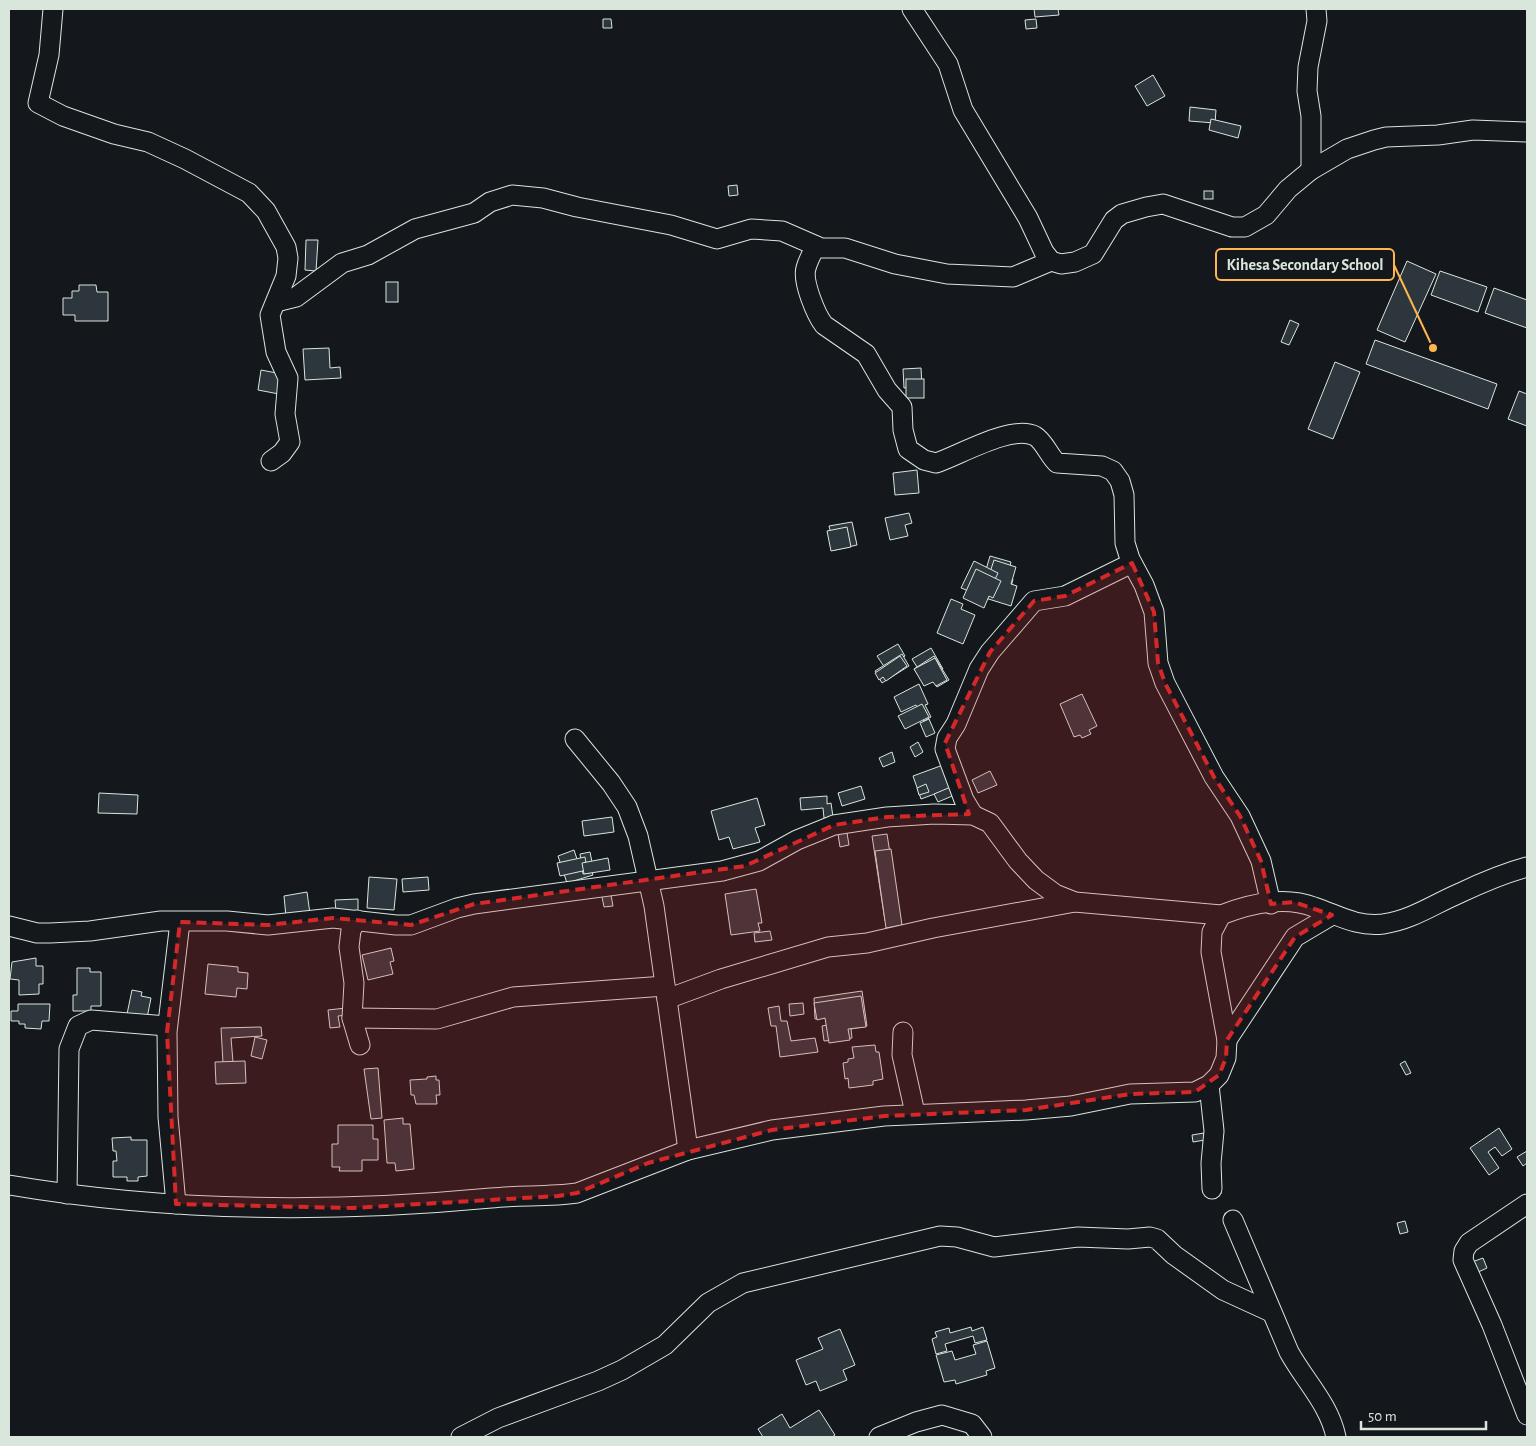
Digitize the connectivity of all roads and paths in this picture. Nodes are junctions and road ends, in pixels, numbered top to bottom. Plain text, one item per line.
1 (52, 9) edge
2 (912, 9) edge
3 (1316, 9) edge
4 (1527, 132) edge
5 (1311, 170) junction
6 (816, 246) junction
7 (1051, 261) junction
8 (276, 302) junction
9 (271, 461) dead end
10 (1132, 563) junction
11 (575, 739) dead end
12 (973, 815) junction
13 (1527, 867) edge
14 (650, 882) junction
15 (1075, 902) junction
16 (1271, 904) junction
17 (1221, 915) junction
18 (1332, 915) junction
19 (357, 920) junction
20 (180, 922) junction
21 (9, 926) edge
22 (666, 993) junction
23 (352, 1018) junction
24 (167, 1026) junction
25 (903, 1032) dead end
26 (1227, 1040) junction
27 (360, 1044) dead end
28 (1209, 1085) junction
29 (914, 1114) junction
30 (688, 1150) junction
31 (9, 1185) edge
32 (1212, 1189) dead end
33 (67, 1194) junction
34 (176, 1204) junction
35 (1527, 1204) edge
36 (1233, 1220) dead end
37 (1271, 1312) junction
38 (1527, 1415) edge
39 (461, 1437) edge
40 (879, 1437) edge
41 (982, 1437) edge
42 (1336, 1437) edge

1 - 8 street
2 - 7 street
3 - 5 street
4 - 5 street
5 - 7 street
6 - 7 street
6 - 8 street
6 - 10 street
8 - 9 street
10 - 12 street
10 - 16 street
11 - 14 street
12 - 14 street
12 - 15 street
13 - 18 street
14 - 19 street
14 - 22 street
15 - 17 street
15 - 22 street
16 - 17 street
16 - 18 street
17 - 26 street
18 - 26 street
19 - 20 street
19 - 23 street
20 - 21 street
20 - 24 street
22 - 23 street
22 - 30 street
23 - 27 street
24 - 33 street
24 - 34 street
25 - 29 street
26 - 28 street
28 - 29 street
28 - 32 street
29 - 30 street
30 - 34 street
31 - 33 street
33 - 34 street
35 - 38 street
36 - 37 street
37 - 39 street
37 - 42 street
40 - 41 street

